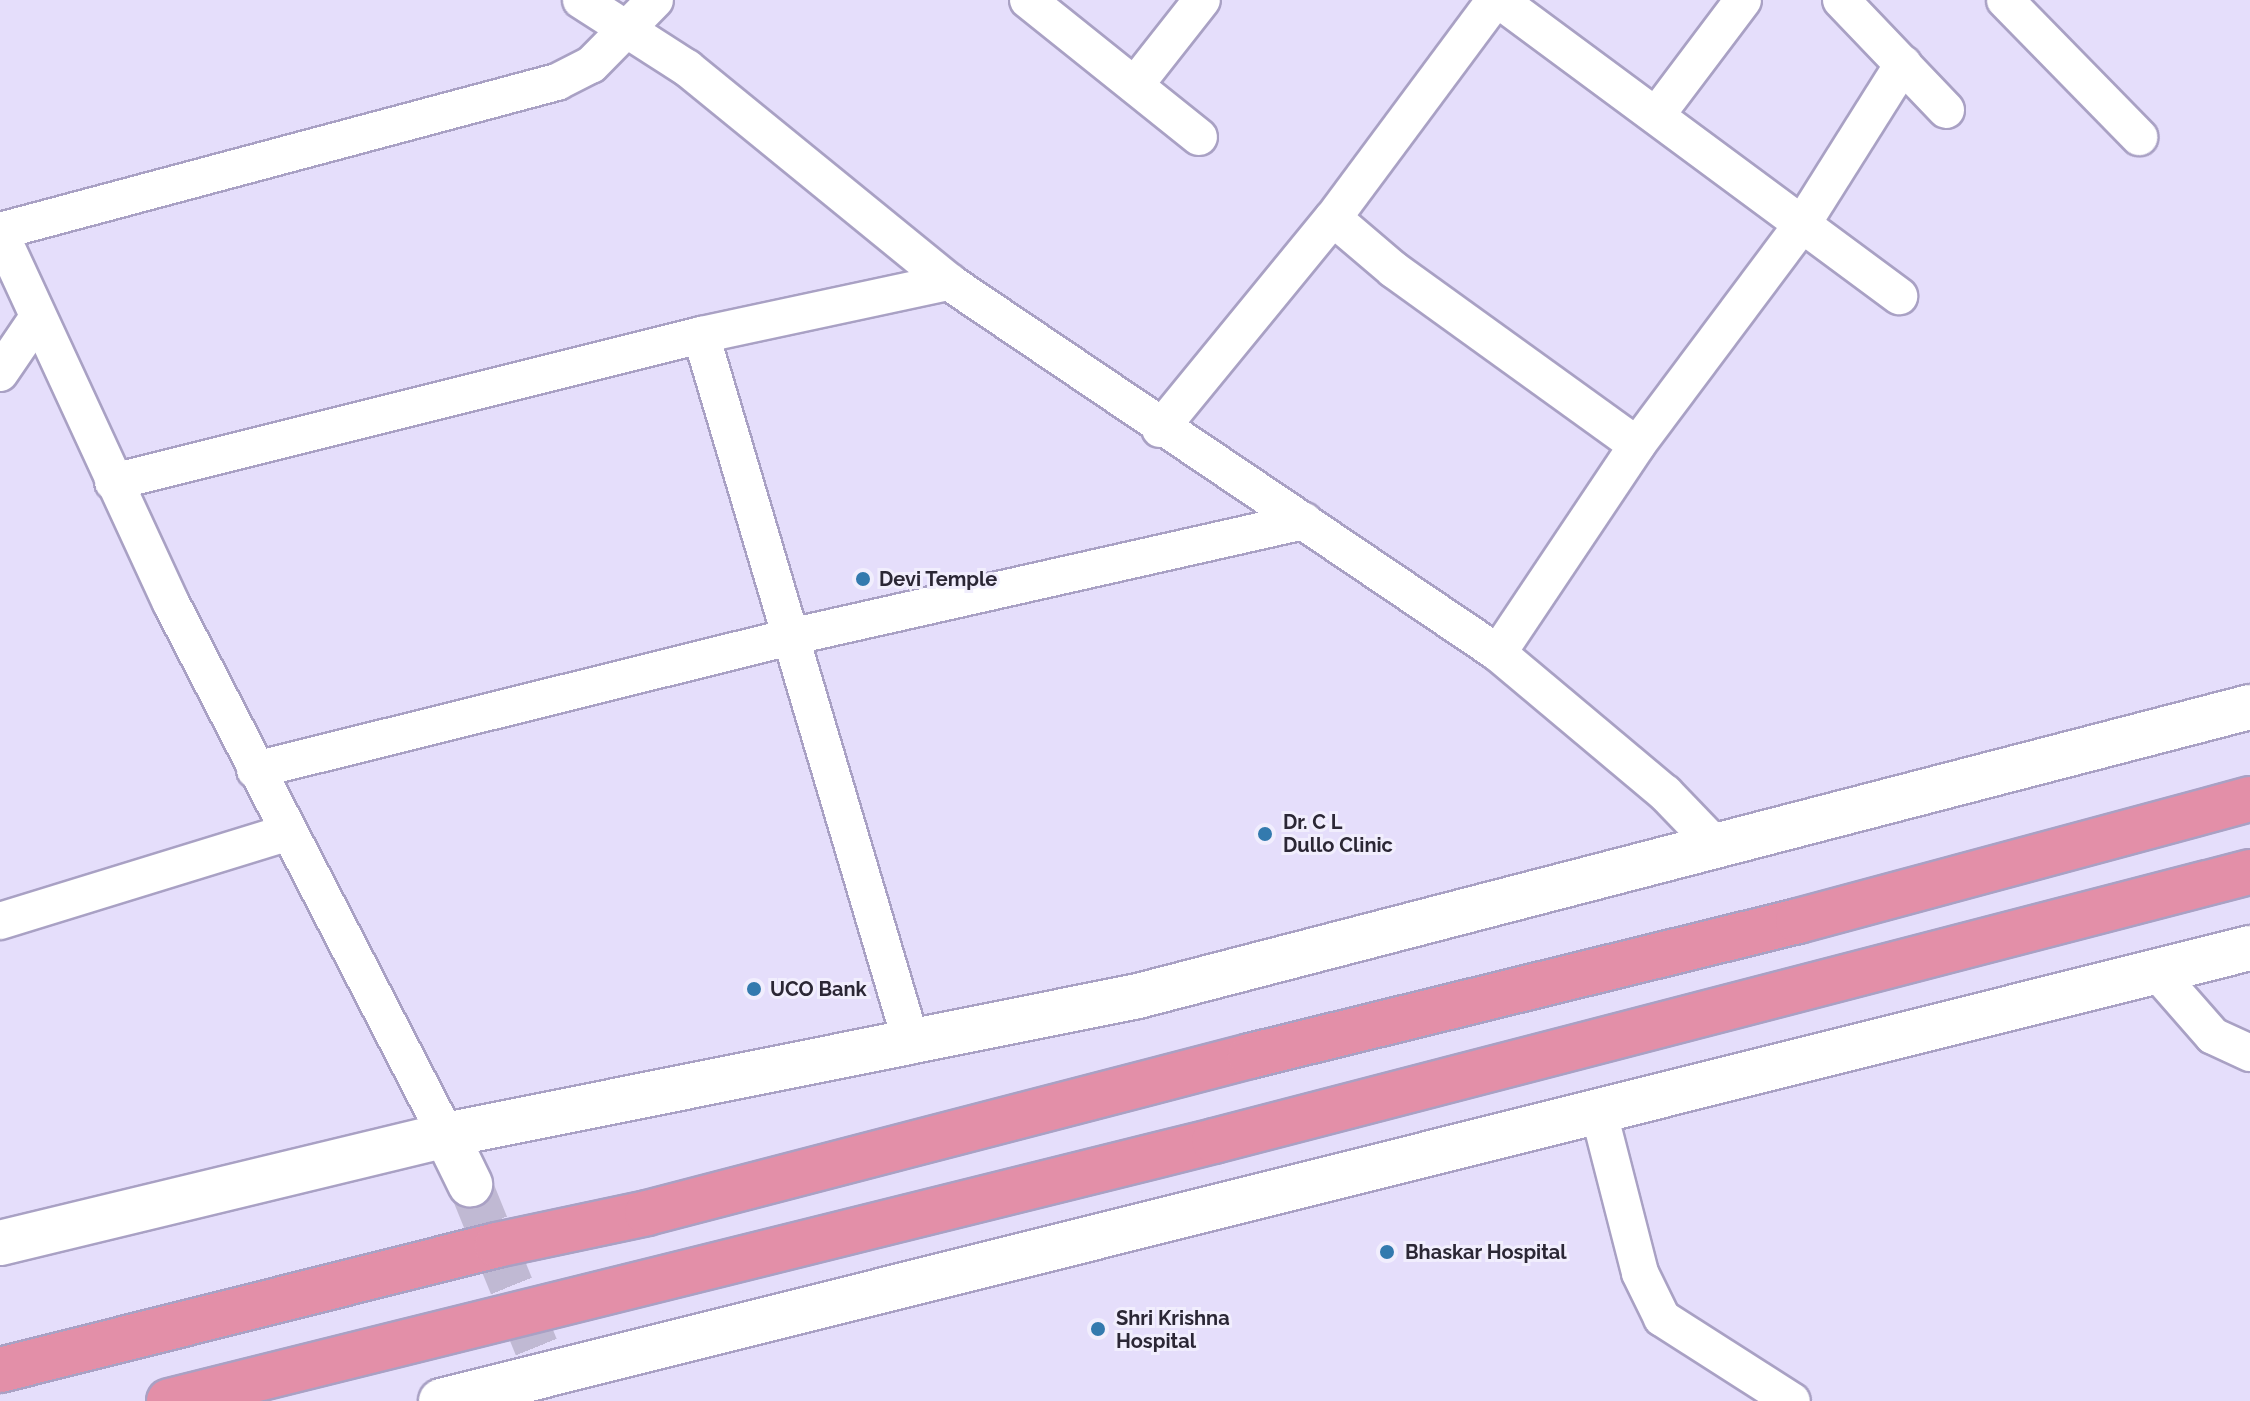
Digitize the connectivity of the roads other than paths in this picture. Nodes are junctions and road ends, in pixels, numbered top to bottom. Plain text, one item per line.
1 (581, 0) edge
2 (655, 0) edge
3 (1028, 0) edge
4 (1202, 0) edge
5 (1497, 0) edge
6 (1743, 0) edge
7 (1841, 0) edge
8 (2005, 0) edge
9 (629, 32) junction
10 (1903, 64) junction
11 (1135, 85) junction
12 (1946, 110) dead end
13 (1658, 113) junction
14 (1199, 137) dead end
15 (2139, 137) dead end
16 (1333, 218) junction
17 (1803, 223) junction
18 (0, 232) edge
19 (949, 282) junction
20 (1899, 296) dead end
21 (36, 320) junction
22 (701, 335) junction
23 (0, 373) edge
24 (1160, 429) junction
25 (1637, 445) junction
26 (113, 482) junction
27 (1304, 521) junction
28 (790, 637) junction
29 (1498, 653) junction
30 (2250, 707) edge
31 (255, 770) junction
32 (2250, 799) edge
33 (286, 833) junction
34 (1717, 847) junction
35 (2250, 872) edge
36 (0, 921) edge
37 (2250, 948) edge
38 (2156, 971) junction
39 (912, 1045) junction
40 (2250, 1053) edge
41 (1599, 1113) junction
42 (446, 1135) junction
43 (470, 1184) tunnel mouth
44 (0, 1243) edge
45 (0, 1370) edge
46 (548, 1377) edge
47 (169, 1401) edge
48 (441, 1401) edge
49 (1792, 1401) edge

1 - 9 street
2 - 9 street
3 - 11 street
4 - 11 street
5 - 13 street
5 - 16 street
6 - 13 street
7 - 10 street
8 - 15 street
9 - 18 street
9 - 19 street
10 - 12 street
10 - 17 street
11 - 14 street
13 - 17 street
16 - 24 street
16 - 25 street
17 - 20 street
17 - 25 street
18 - 21 street
19 - 22 street
19 - 24 street
21 - 23 street
21 - 26 street
22 - 26 street
22 - 28 street
24 - 27 street
25 - 29 street
26 - 31 street
27 - 28 street
27 - 29 street
28 - 31 street
28 - 39 street
29 - 34 street
30 - 34 street
31 - 33 street
32 - 45 highway
33 - 36 street
33 - 42 street
34 - 39 street
35 - 47 highway
37 - 38 street
38 - 40 street
38 - 41 street
39 - 42 street
41 - 46 street
41 - 49 street
42 - 43 street
42 - 44 street
46 - 48 street

